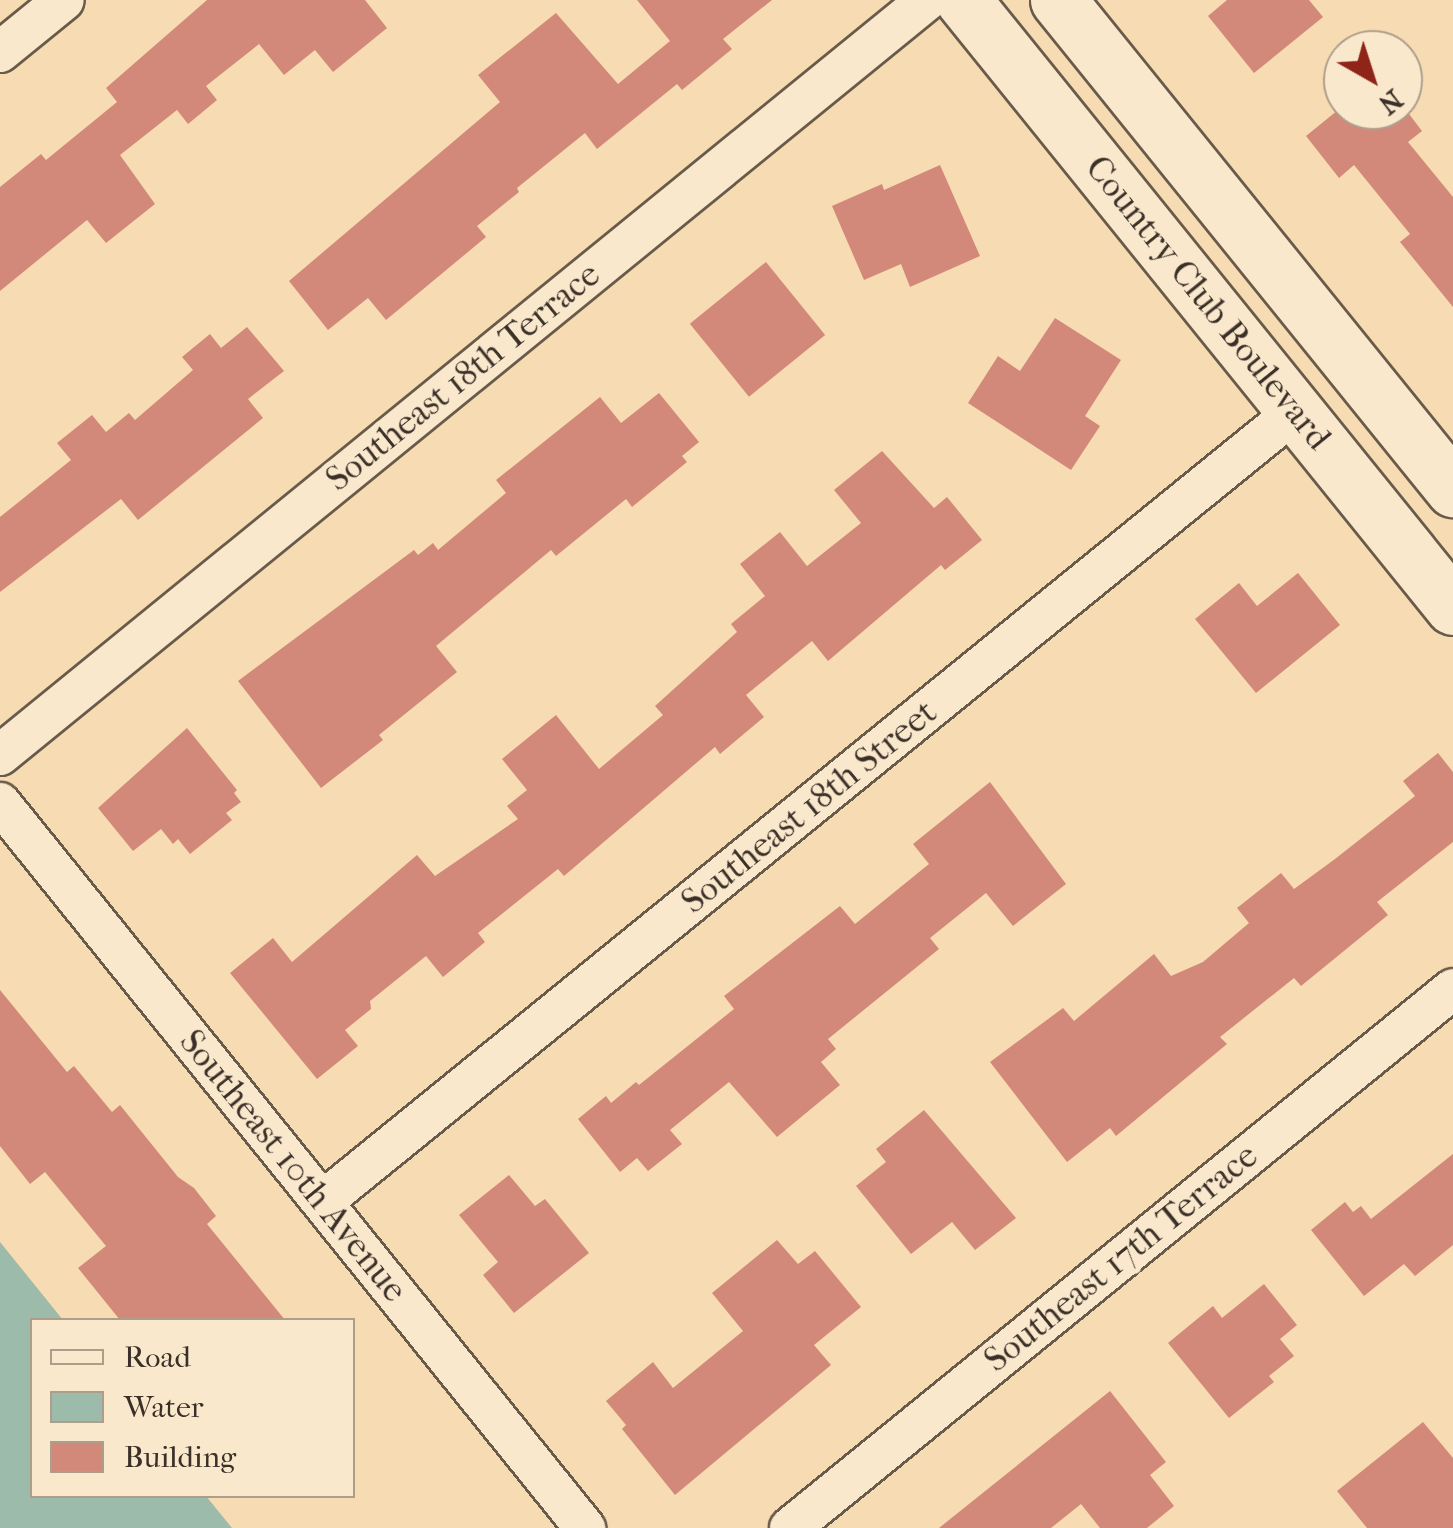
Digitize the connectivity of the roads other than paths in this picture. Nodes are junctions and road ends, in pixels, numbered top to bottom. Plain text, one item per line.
1 (64, 0) edge
2 (927, 0) edge
3 (964, 0) edge
4 (1058, 0) edge
5 (0, 52) edge
6 (1296, 412) junction
7 (1453, 489) edge
8 (1453, 607) edge
9 (0, 755) edge
10 (0, 803) edge
11 (1453, 989) edge
12 (322, 1202) junction
13 (586, 1528) edge
14 (790, 1528) edge

1 - 5 street
2 - 9 street, Southeast 18th Terrace
3 - 6 main road, Country Club Boulevard
4 - 7 main road, Country Club Boulevard
6 - 8 main road, Country Club Boulevard
6 - 12 street, Southeast 18th Street
10 - 12 street, Southeast 10th Avenue
11 - 14 street, Southeast 17th Terrace
12 - 13 street, Southeast 10th Avenue

